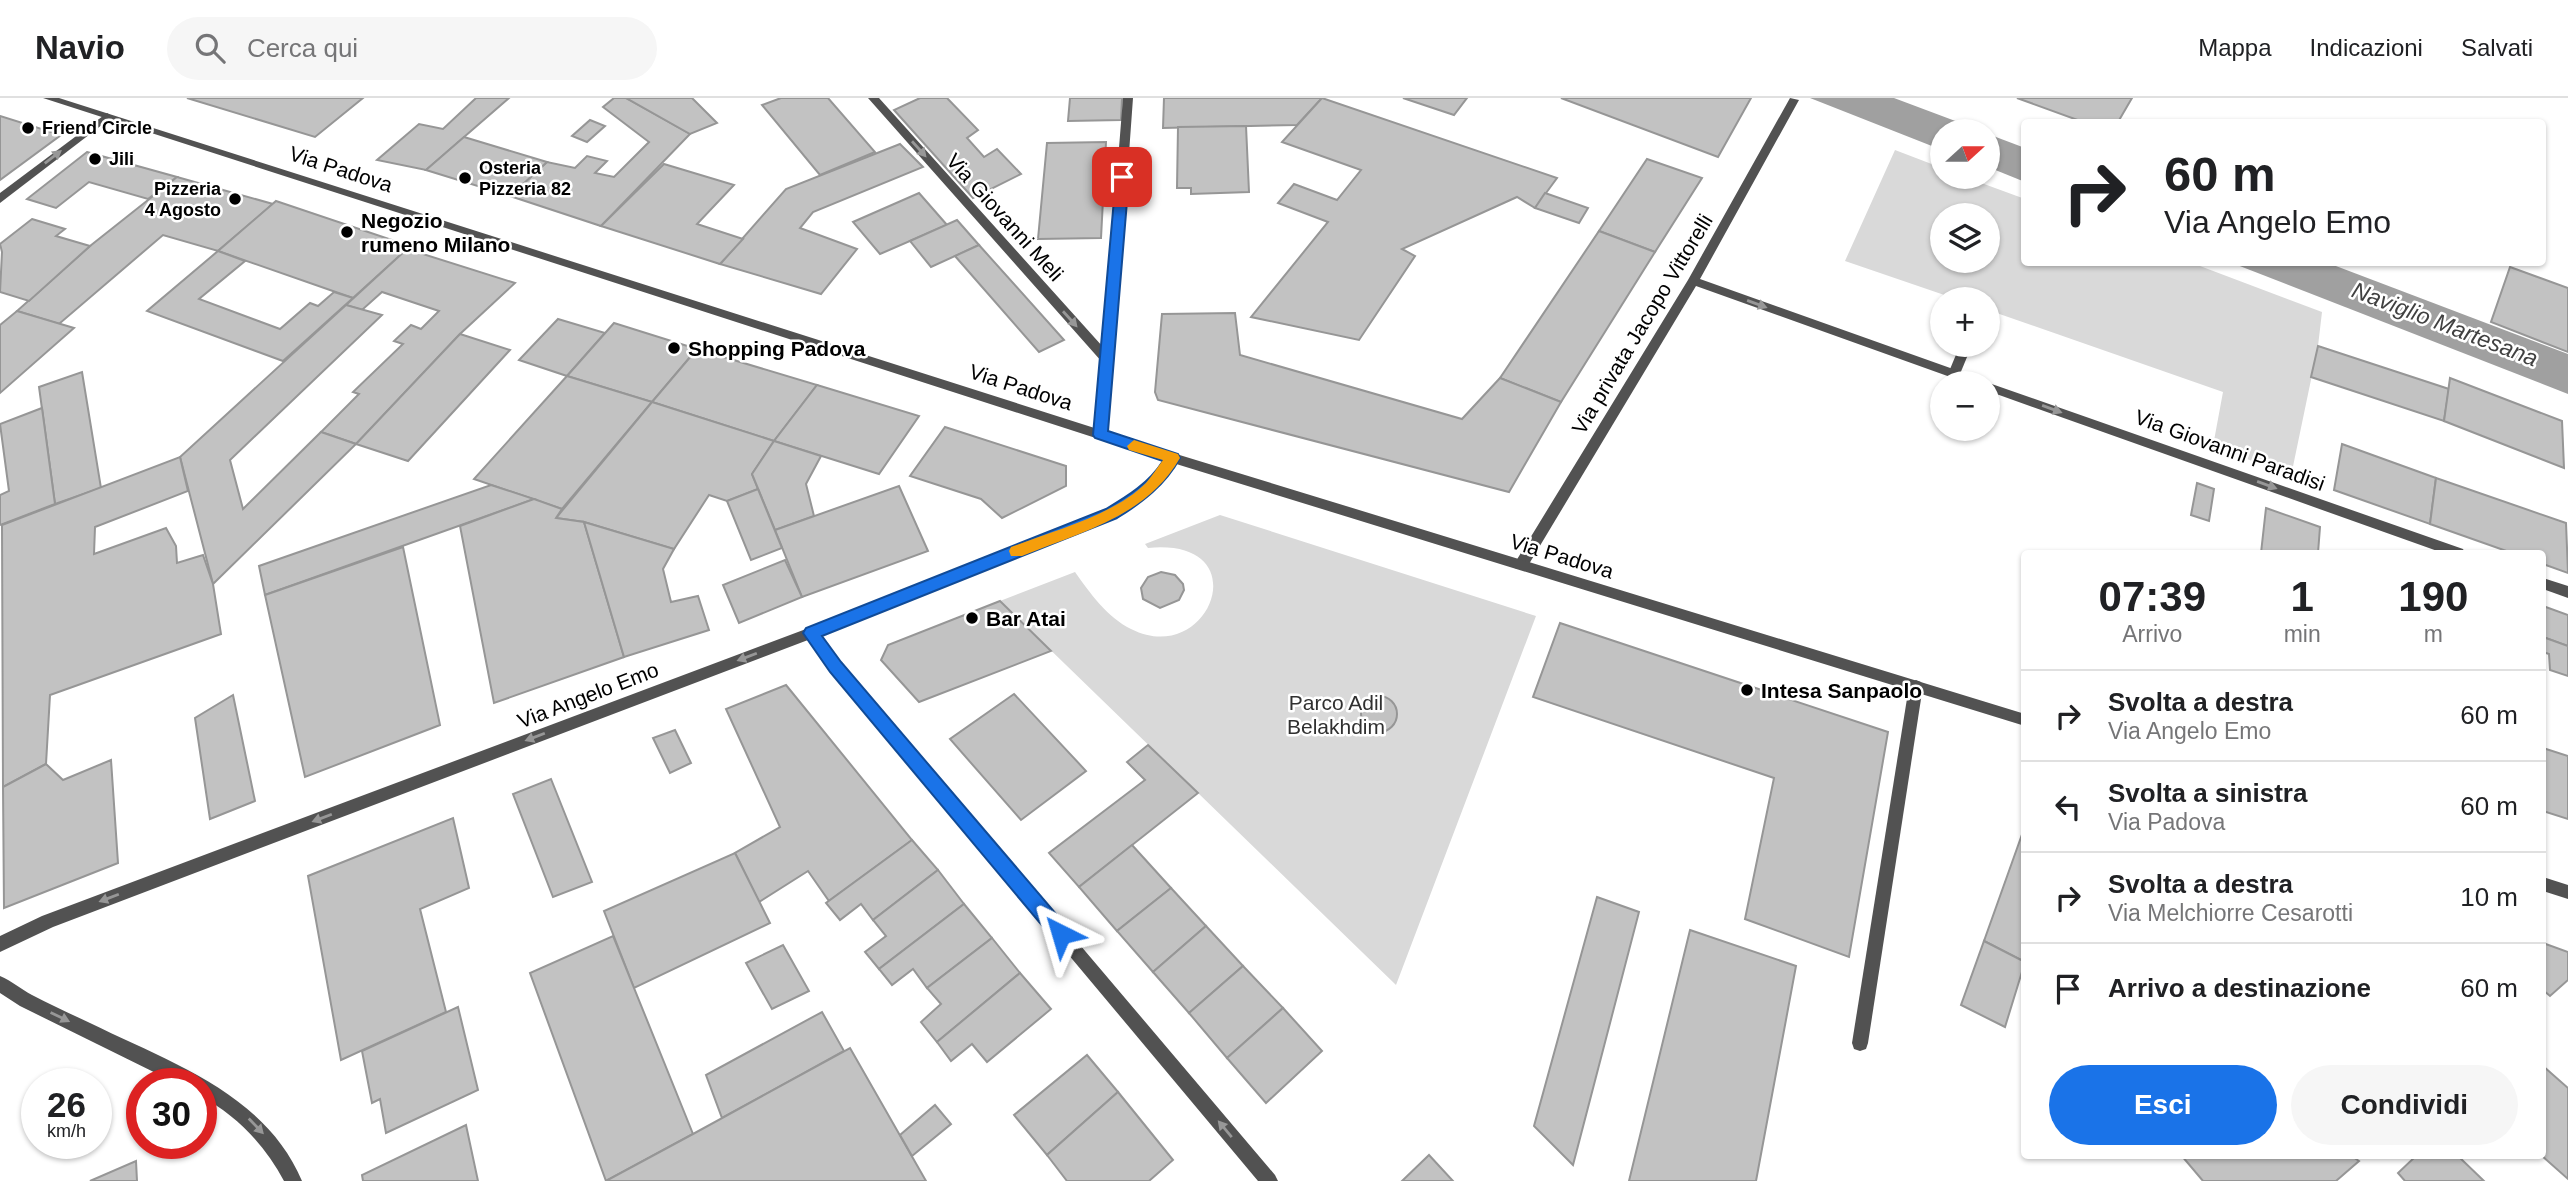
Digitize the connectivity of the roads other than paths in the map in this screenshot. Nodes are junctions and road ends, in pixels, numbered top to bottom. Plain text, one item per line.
1 (48, 98) edge
2 (873, 98) edge
3 (1128, 98) edge
4 (1794, 100) dead end
5 (107, 116) junction
6 (0, 199) edge
7 (1693, 281) junction
8 (1108, 361) junction
9 (1946, 371) edge
10 (2000, 390) edge
11 (1100, 435) junction
12 (1173, 458) junction
13 (2450, 550) edge
14 (1521, 565) junction
15 (2546, 584) edge
16 (2568, 592) edge
17 (811, 633) junction
18 (1916, 686) junction
19 (2021, 719) edge
20 (2546, 885) edge
21 (2568, 892) edge
22 (0, 944) edge
23 (0, 984) edge
24 (1860, 1043) dead end
25 (163, 1068) edge
26 (217, 1095) edge
27 (293, 1181) edge
28 (1269, 1181) edge

1 - 5 street, Via Padova
2 -> 8 street, Via Giovanni Meli
3 - 8 street
4 - 7 street, Via privata Jacopo Vittorelli
6 -> 5 street
5 - 11 street, Via Padova
7 -> 9 street
7 - 14 street, Via privata Jacopo Vittorelli
8 - 11 street
10 -> 13 street, Via Giovanni Paradisi
11 - 12 street, Via Padova
12 - 14 street, Via Padova
12 - 17 street, Via Angelo Emo
14 - 18 street, Via Padova
15 - 16 street
17 -> 22 street, Via Angelo Emo
28 -> 17 street
18 - 19 street, Via Padova
18 - 24 street
20 - 21 street
23 -> 25 street
26 -> 27 street

